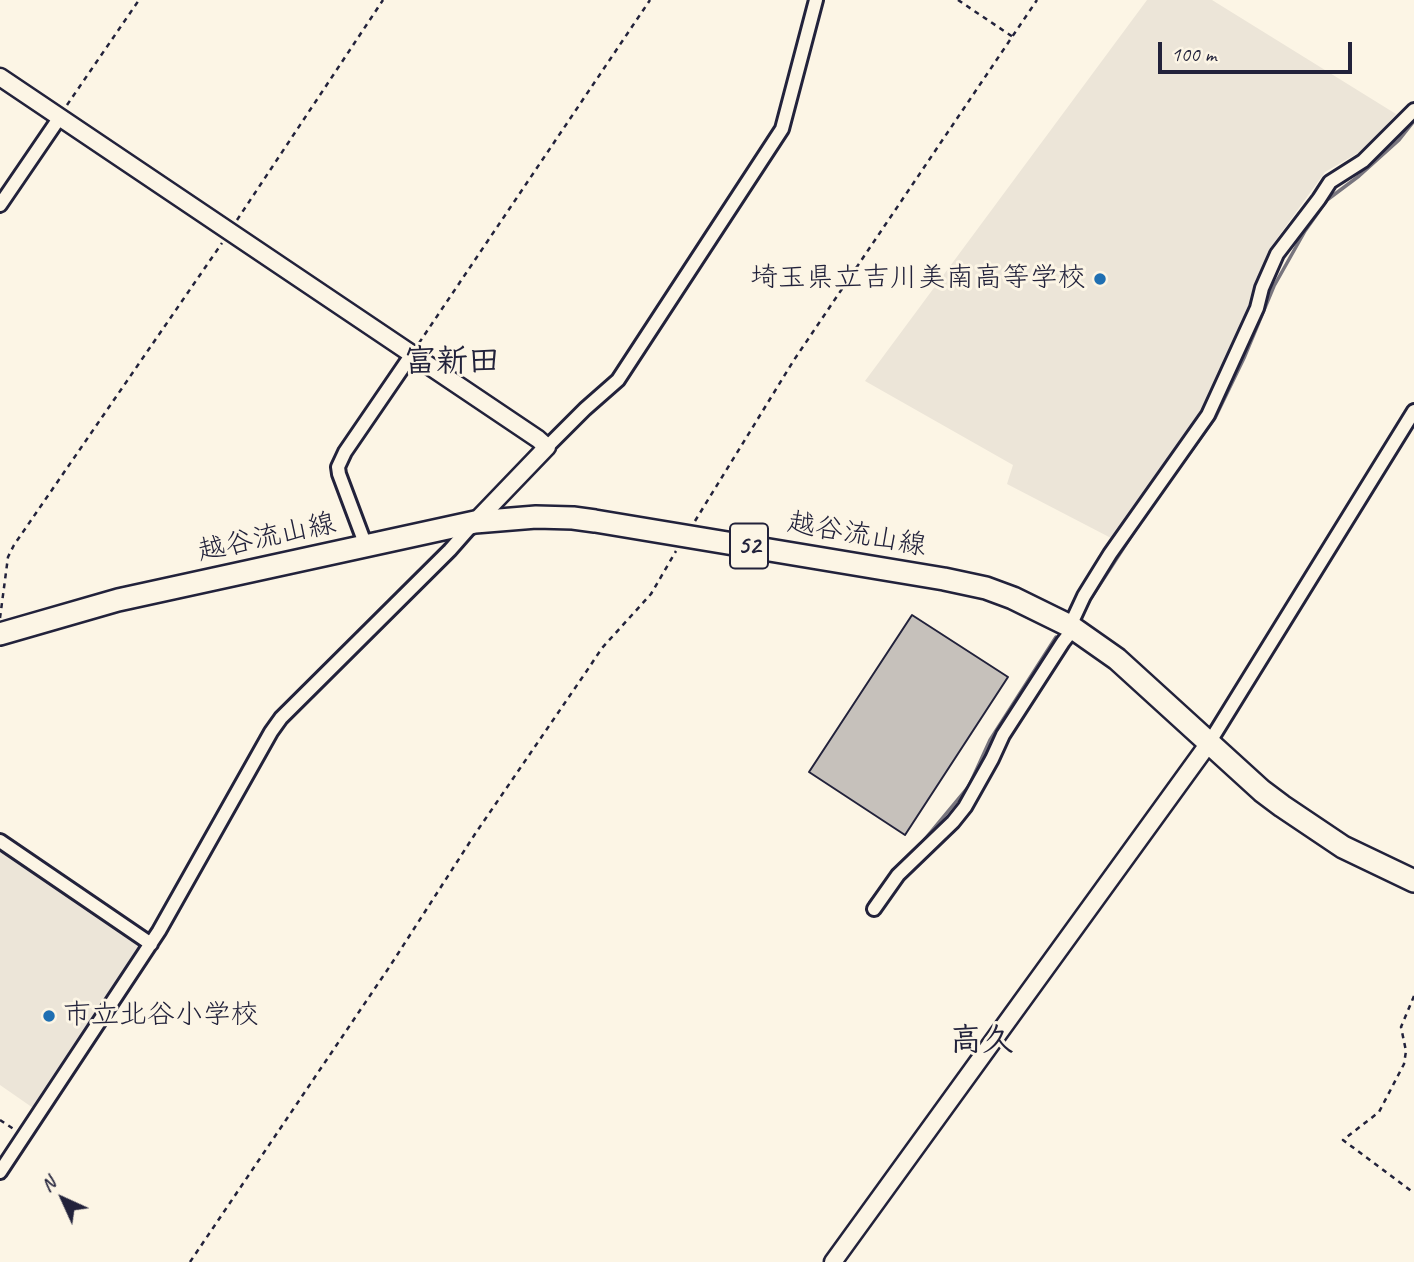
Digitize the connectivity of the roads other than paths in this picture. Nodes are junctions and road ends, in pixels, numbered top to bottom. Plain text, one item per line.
1 (816, 0) edge
2 (0, 77) edge
3 (1414, 110) edge
4 (60, 117) junction
5 (0, 205) edge
6 (412, 354) junction
7 (1414, 411) edge
8 (547, 447) junction
9 (475, 522) junction
10 (366, 545) junction
11 (1072, 627) junction
12 (0, 634) edge
13 (1209, 743) junction
14 (0, 841) edge
15 (1414, 881) edge
16 (874, 909) dead end
17 (151, 944) junction
18 (0, 1172) edge
19 (833, 1262) edge

1 - 8 street
2 - 4 street
3 - 11 street
4 - 5 street
4 - 6 street
6 - 8 street
6 - 10 street
7 - 13 street
8 - 9 street
9 - 10 main road, 越谷流山線 / 52
9 - 11 main road, 越谷流山線 / 52
9 - 17 street
10 - 12 main road, 越谷流山線 / 52
11 - 13 main road, 越谷流山線 / 52
11 - 16 street
13 - 15 main road, 越谷流山線 / 52
13 - 19 street
14 - 17 street
17 - 18 street

